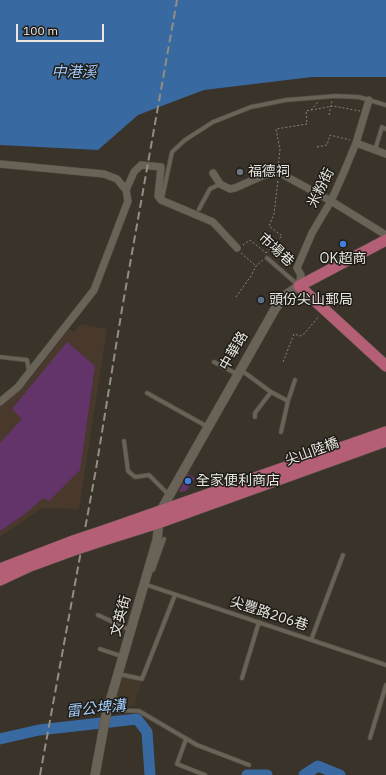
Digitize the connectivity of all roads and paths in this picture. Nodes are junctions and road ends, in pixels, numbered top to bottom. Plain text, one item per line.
1 (333, 98) junction
2 (369, 100) junction
3 (319, 101) dead end
4 (326, 101) dead end
5 (386, 105) edge
6 (331, 106) junction
7 (311, 110) junction
8 (365, 112) junction
9 (329, 115) dead end
10 (386, 129) edge
11 (356, 143) junction
12 (317, 147) dead end
13 (375, 150) junction
14 (386, 154) edge
15 (0, 164) edge
16 (278, 172) junction
17 (213, 173) dead end
18 (220, 184) junction
19 (126, 190) junction
20 (161, 200) junction
21 (331, 201) junction
22 (199, 209) dead end
23 (386, 235) edge
24 (386, 240) edge
25 (237, 248) junction
26 (265, 253) junction
27 (267, 258) junction
28 (256, 266) junction
29 (299, 286) junction
30 (236, 297) dead end
31 (324, 310) junction
32 (0, 357) edge
33 (214, 362) dead end
34 (283, 362) dead end
35 (386, 366) edge
36 (239, 372) junction
37 (29, 375) junction
38 (295, 380) dead end
39 (271, 392) junction
40 (148, 393) dead end
41 (288, 401) junction
42 (0, 402) edge
43 (255, 417) dead end
44 (209, 427) junction
45 (281, 432) dead end
46 (386, 432) edge
47 (124, 441) dead end
48 (386, 441) edge
49 (170, 496) junction
50 (159, 518) junction
51 (164, 539) dead end
52 (343, 555) dead end
53 (3, 570) edge
54 (144, 584) junction
55 (175, 594) junction
56 (98, 615) dead end
57 (258, 622) junction
58 (132, 631) junction
59 (311, 640) junction
60 (100, 649) dead end
61 (124, 657) junction
62 (386, 664) edge
63 (118, 673) junction
64 (242, 678) dead end
65 (386, 685) edge
66 (107, 712) junction
67 (370, 738) dead end
68 (186, 739) junction
69 (249, 765) dead end
70 (95, 775) edge
71 (205, 775) edge

1 - 2 lane
1 - 4 path
1 - 6 path
1 - 20 lane
2 - 5 lane
2 - 8 street, 米粉街
3 - 7 path
6 - 7 path
6 - 8 path
6 - 9 path
7 - 16 path
8 - 11 street, 米粉街
10 - 13 lane
11 - 12 path
11 - 13 street
11 - 21 street, 米粉街
13 - 14 street
15 - 19 street
16 - 18 street
16 - 21 street
16 - 26 path
17 - 18 street
18 - 22 lane
19 - 20 street
19 - 37 street
20 - 25 street
21 - 23 street
21 - 29 street, 米粉街
24 - 29 main road, 中華路
25 - 26 path, 市場巷
25 - 28 path
26 - 27 path, 市場巷
27 - 28 path
27 - 29 lane, 市場巷
28 - 30 path
29 - 31 main road
29 - 36 street, 中華路
31 - 34 path
31 - 35 main road
32 - 37 lane
33 - 36 lane
36 - 39 lane
36 - 44 street, 中華路
37 - 42 street
38 - 41 lane
39 - 41 lane
39 - 43 lane
40 - 44 lane
41 - 45 lane
44 - 49 street, 中華路
46 - 50 main road, 尖山陸橋
47 - 49 lane
48 - 50 main road, 尖山陸橋
49 - 50 street, 中華路
50 - 53 main road, bridge
50 - 54 street, 文英街
51 - 54 lane
52 - 59 lane
54 - 55 lane, 尖豐路206巷
54 - 58 street, 文英街
55 - 57 lane, 尖豐路206巷
55 - 63 lane
56 - 58 lane
57 - 59 lane, 尖豐路206巷
57 - 64 lane
58 - 61 street, 文英街
59 - 62 lane, 尖豐路206巷
60 - 61 lane
61 - 63 street, 文英街
63 - 66 street, 文英街
65 - 67 lane
66 - 68 lane
66 - 70 street, 文英街
68 - 69 lane
68 - 71 lane

